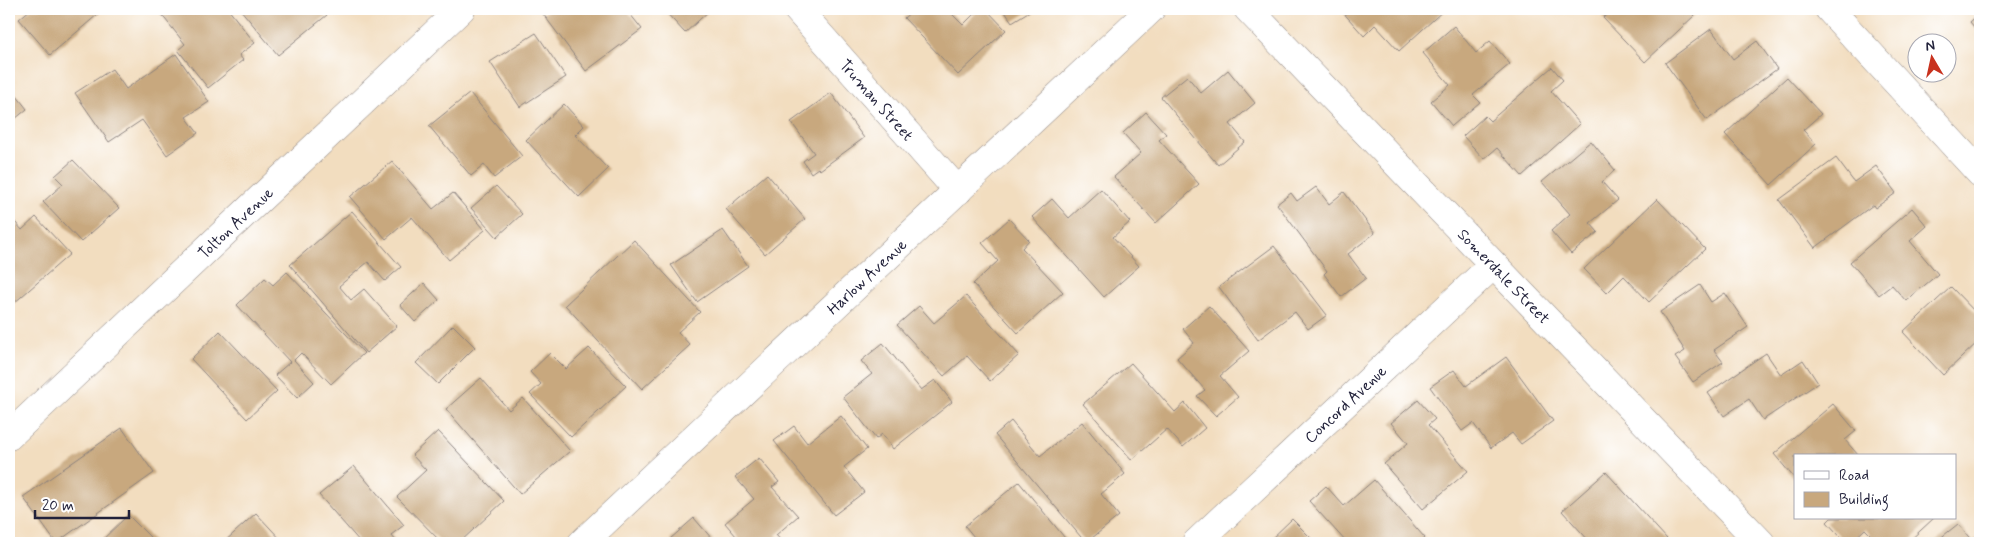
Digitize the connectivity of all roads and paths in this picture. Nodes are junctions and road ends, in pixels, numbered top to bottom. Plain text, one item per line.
1 (460, 9) edge
2 (798, 9) edge
3 (1151, 9) edge
4 (1248, 9) edge
5 (1829, 9) edge
6 (1980, 173) edge
7 (958, 191) junction
8 (1493, 265) junction
9 (9, 436) edge
10 (582, 543) edge
11 (1196, 543) edge
12 (1761, 543) edge

1 - 9 street, Tolton Avenue
2 - 7 street, Truman Street
3 - 7 street, Harlow Avenue
4 - 8 street, Somerdale Street
5 - 6 street
7 - 10 street, Harlow Avenue
8 - 11 street, Concord Avenue
8 - 12 street, Somerdale Street

